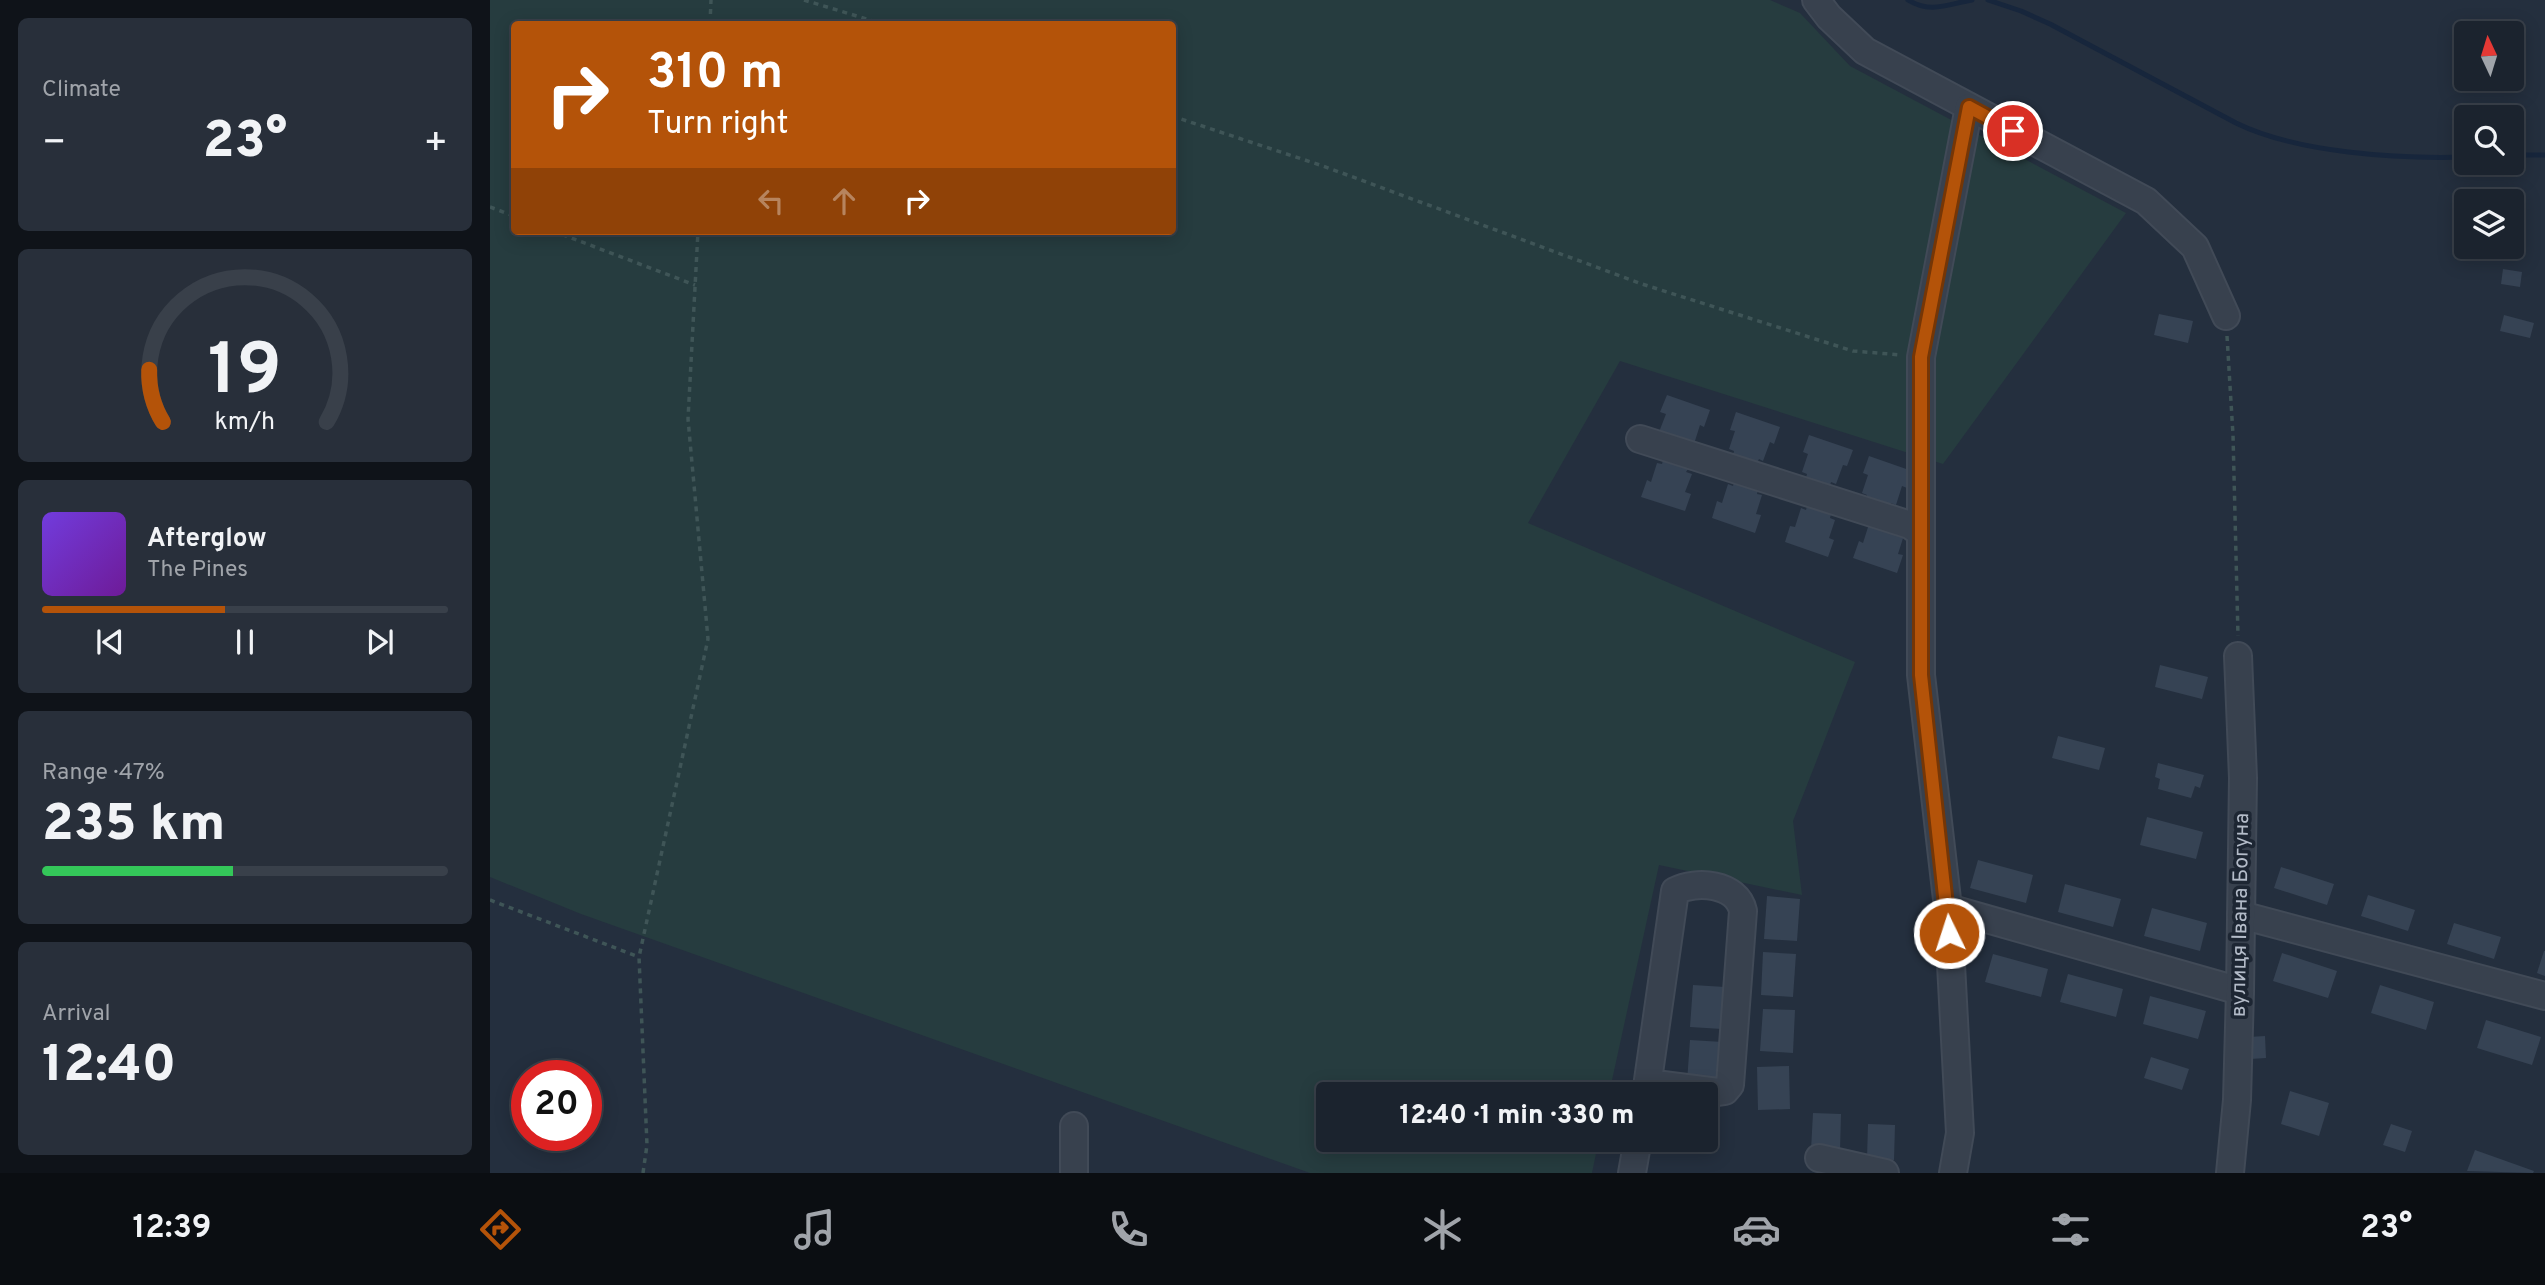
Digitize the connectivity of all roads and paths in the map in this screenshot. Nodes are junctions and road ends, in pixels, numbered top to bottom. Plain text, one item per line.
1 (711, 0) edge
2 (804, 0) edge
3 (1816, 0) edge
4 (710, 21) edge
5 (873, 21) edge
6 (1969, 107) junction
7 (1176, 117) edge
8 (490, 207) edge
9 (511, 215) edge
10 (564, 235) edge
11 (698, 235) edge
12 (695, 285) junction
13 (2225, 316) joint
14 (1921, 357) junction
15 (1640, 439) dead end
16 (1921, 533) junction
17 (2238, 656) joint
18 (490, 901) edge
19 (1948, 908) junction
20 (2241, 915) junction
21 (639, 957) junction
22 (2240, 991) junction
23 (2545, 996) edge
24 (1646, 1093) edge
25 (1073, 1126) dead end
26 (1636, 1152) edge
27 (1819, 1158) dead end
28 (643, 1173) edge
29 (1074, 1173) edge
30 (1632, 1173) edge
31 (1885, 1173) edge
32 (1954, 1173) edge
33 (2230, 1173) edge

1 - 4 path
2 - 5 path
3 - 6 street
6 - 13 street
6 - 14 street
7 - 14 path
8 - 9 path
10 - 12 path
11 - 12 path
12 - 21 path
13 - 17 path
14 - 16 street
15 - 16 street
16 - 19 street
17 - 20 street, вулиця Івана Богуна
18 - 21 path
19 - 22 street
19 - 32 street
20 - 22 street, вулиця Івана Богуна
20 - 23 street
21 - 28 path
22 - 33 street, вулиця Івана Богуна
24 - 24 street
25 - 29 street
26 - 30 street
27 - 31 street

